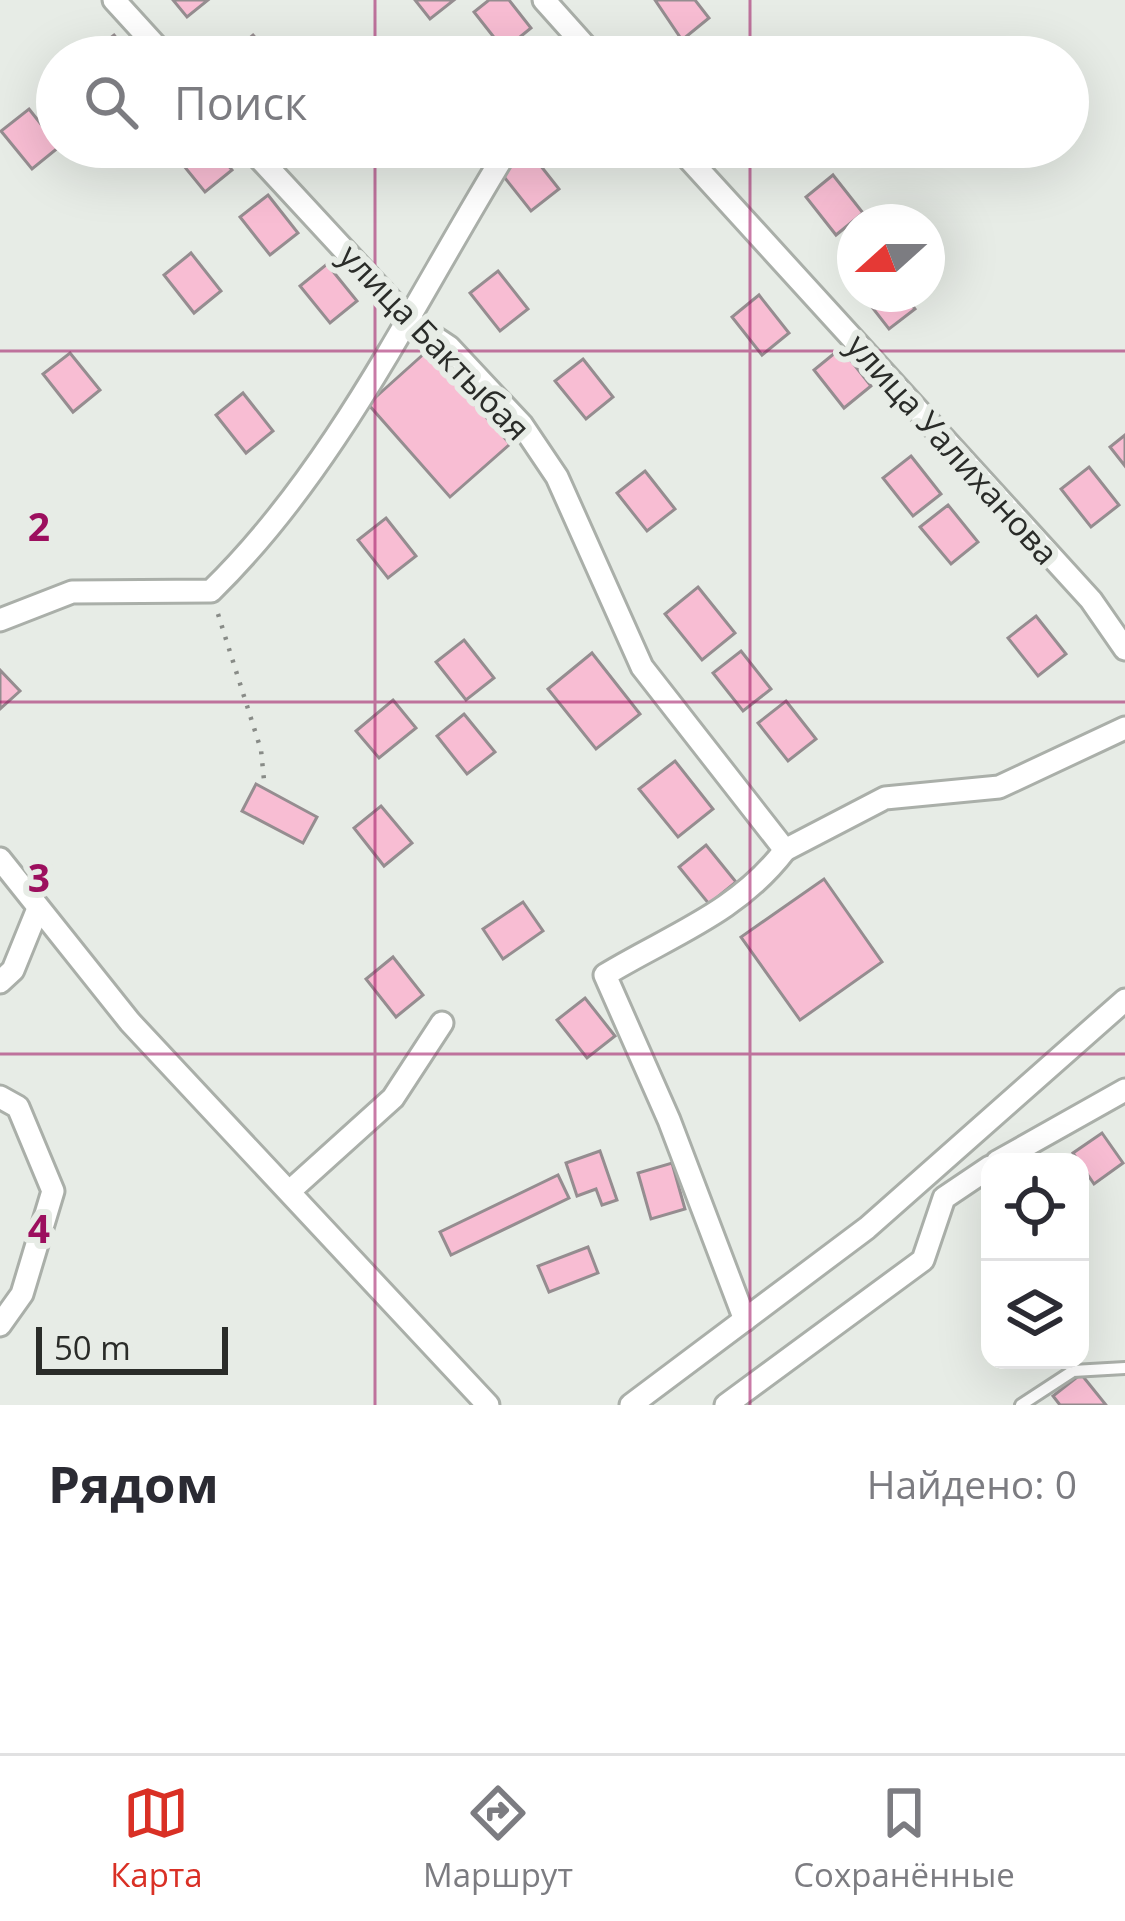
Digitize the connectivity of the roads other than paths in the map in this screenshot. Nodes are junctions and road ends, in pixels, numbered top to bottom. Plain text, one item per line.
1 (114, 0) edge
2 (544, 0) edge
3 (147, 36) edge
4 (565, 36) edge
5 (268, 168) edge
6 (497, 168) edge
7 (697, 168) edge
8 (410, 321) junction
9 (0, 620) edge
10 (1125, 649) edge
11 (1125, 728) edge
12 (785, 850) junction
13 (0, 859) edge
14 (37, 911) junction
15 (0, 982) edge
16 (1125, 1000) edge
17 (442, 1023) dead end
18 (1125, 1090) edge
19 (0, 1097) edge
20 (1013, 1153) edge
21 (981, 1173) edge
22 (291, 1190) junction
23 (745, 1320) junction
24 (0, 1325) edge
25 (1125, 1368) edge
26 (488, 1405) edge
27 (631, 1405) edge
28 (725, 1405) edge
29 (1021, 1405) edge

1 - 3 street
2 - 4 street
5 - 8 street, улица Бактыбая
6 - 8 street
7 - 10 street, улица Уалиханова
8 - 9 street
8 - 12 street, улица Бактыбая
11 - 12 street
12 - 23 street
13 - 14 street
14 - 15 street
14 - 22 street
16 - 23 street
17 - 22 street
18 - 20 street
19 - 24 street
21 - 28 street
22 - 26 street
23 - 27 street
25 - 29 lane

